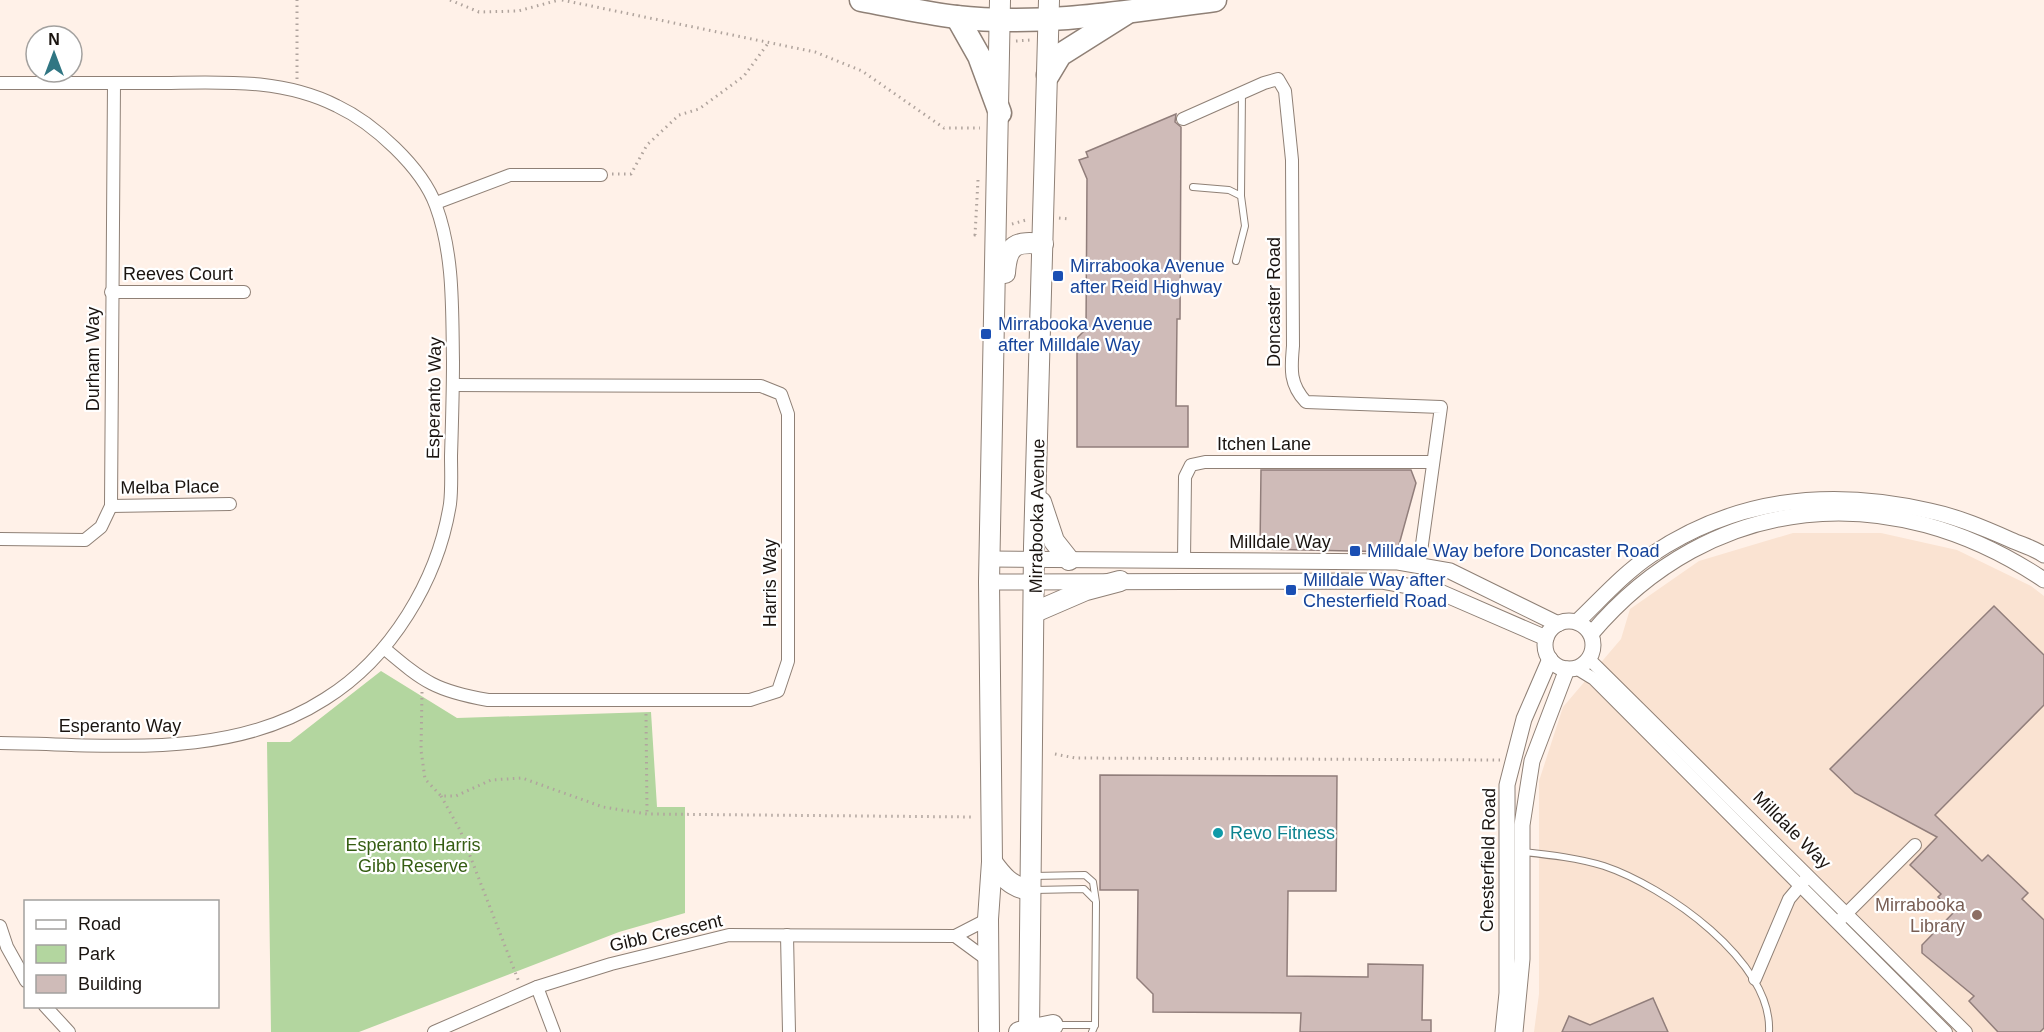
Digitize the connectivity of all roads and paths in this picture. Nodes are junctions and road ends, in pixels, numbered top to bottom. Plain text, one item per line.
1 (297, 0) edge
2 (450, 0) edge
3 (560, 0) edge
4 (861, 0) edge
5 (1215, 0) edge
6 (1000, 9) edge
7 (1048, 9) edge
8 (1128, 12) junction
9 (957, 17) junction
10 (769, 42) junction
11 (1048, 75) junction
12 (0, 83) edge
13 (114, 83) junction
14 (296, 90) junction
15 (1242, 92) junction
16 (990, 116) junction
17 (1183, 119) dead end
18 (601, 175) joint
19 (978, 176) dead end
20 (1192, 187) dead end
21 (1240, 196) junction
22 (435, 203) junction
23 (1044, 218) junction
24 (1069, 219) dead end
25 (997, 228) junction
26 (1043, 244) junction
27 (1236, 261) dead end
28 (111, 292) junction
29 (244, 292) dead end
30 (994, 353) junction
31 (453, 385) junction
32 (1433, 462) junction
33 (1036, 485) junction
34 (230, 504) dead end
35 (111, 506) junction
36 (1930, 519) junction
37 (0, 538) edge
38 (1674, 541) junction
39 (2043, 552) edge
40 (1680, 556) junction
41 (990, 559) junction
42 (1034, 560) junction
43 (1069, 560) junction
44 (1184, 561) junction
45 (1419, 566) junction
46 (2026, 568) junction
47 (2044, 580) edge
48 (1120, 581) junction
49 (989, 582) junction
50 (1036, 582) junction
51 (1035, 612) junction
52 (1577, 622) junction
53 (1557, 624) junction
54 (1591, 634) junction
55 (1546, 638) junction
56 (385, 648) junction
57 (1550, 659) junction
58 (1589, 659) junction
59 (1571, 669) junction
60 (422, 680) junction
61 (646, 700) junction
62 (0, 743) edge
63 (1055, 754) dead end
64 (1499, 760) dead end
65 (441, 796) junction
66 (973, 808) dead end
67 (647, 814) junction
68 (1915, 845) dead end
69 (1505, 851) junction
70 (1523, 851) junction
71 (992, 862) junction
72 (1811, 876) junction
73 (1029, 883) junction
74 (1799, 885) junction
75 (1096, 902) junction
76 (1847, 912) junction
77 (988, 919) junction
78 (1837, 923) junction
79 (0, 926) edge
80 (787, 935) junction
81 (955, 936) junction
82 (989, 961) junction
83 (24, 977) edge
84 (1755, 979) junction
85 (537, 987) junction
86 (523, 992) junction
87 (47, 1008) edge
88 (1033, 1023) edge
89 (1095, 1025) junction
90 (66, 1031) edge
91 (434, 1032) edge
92 (554, 1032) edge
93 (789, 1032) edge
94 (989, 1032) edge
95 (1092, 1032) edge
96 (1503, 1032) edge
97 (1515, 1032) edge
98 (1770, 1032) edge
99 (1946, 1032) edge
100 (1966, 1032) edge

1 - 14 path
2 - 3 path
3 - 10 path
4 - 9 highway
5 - 8 highway
6 - 7 highway
6 - 9 highway
6 - 16 main road
7 - 8 highway
7 - 11 main road, Mirrabooka Avenue
8 - 11 highway
9 - 16 highway
10 - 16 path
10 - 18 path
11 - 23 main road, Mirrabooka Avenue
12 - 13 street, Esperanto Way
13 - 14 street, Esperanto Way
13 - 28 street, Durham Way
14 - 22 street, Esperanto Way
15 - 17 street, Doncaster Road
15 - 21 lane
15 - 32 street, Doncaster Road
16 - 25 main road
18 - 22 street
19 - 25 path
20 - 21 lane
21 - 27 lane
22 - 31 street, Esperanto Way
23 - 24 path
23 - 25 path
23 - 26 main road, Mirrabooka Avenue
25 - 30 main road
26 - 30 main road
26 - 33 main road, Mirrabooka Avenue
28 - 29 street, Reeves Court
28 - 35 street, Durham Way
30 - 41 main road
31 - 56 street, Esperanto Way
31 - 61 street, Harris Way
32 - 44 street, Itchen Lane
32 - 45 street, Doncaster Road
33 - 42 main road, Mirrabooka Avenue
33 - 43 main road
34 - 35 street, Melba Place
35 - 37 street
36 - 38 street
36 - 39 street
36 - 40 street
36 - 46 street
38 - 40 street
38 - 52 street
39 - 46 lane
40 - 54 street
41 - 42 street, Milldale Way
41 - 49 main road
42 - 43 street, Milldale Way
42 - 50 main road, Mirrabooka Avenue
43 - 44 street, Milldale Way
44 - 45 street, Milldale Way
45 - 53 street, Milldale Way
46 - 47 street
48 - 50 street
48 - 51 main road
48 - 55 street
49 - 50 street
49 - 71 main road
50 - 51 main road, Mirrabooka Avenue
51 - 73 main road, Mirrabooka Avenue
52 - 53 street
52 - 54 street
53 - 55 street
54 - 58 street
55 - 57 street
56 - 60 street, Harris Way
56 - 62 street, Esperanto Way
57 - 59 street
57 - 69 street, Chesterfield Road
58 - 59 street
58 - 72 street, Milldale Way
59 - 70 street, Chesterfield Road
59 - 74 street, Milldale Way
60 - 61 street, Harris Way
60 - 65 path
61 - 67 path
63 - 64 path
65 - 67 path
65 - 86 path
66 - 67 path
68 - 76 street
69 - 70 lane
69 - 96 street, Chesterfield Road
70 - 84 lane
70 - 97 street, Chesterfield Road
71 - 73 main road
71 - 77 main road
72 - 74 street
72 - 76 street, Milldale Way
73 - 75 lane
73 - 75 lane
73 - 88 main road, Mirrabooka Avenue
74 - 78 street, Milldale Way
74 - 84 street
75 - 89 lane
76 - 78 street
76 - 100 street, Milldale Way
77 - 81 street, Gibb Crescent
77 - 82 main road
78 - 99 street, Milldale Way
79 - 83 street
80 - 81 street, Gibb Crescent
80 - 85 street, Gibb Crescent
80 - 93 street
81 - 82 street
82 - 94 main road
84 - 98 lane
85 - 86 street, Gibb Crescent
85 - 92 street
86 - 91 street, Gibb Crescent
87 - 90 street
88 - 89 lane
89 - 95 lane

